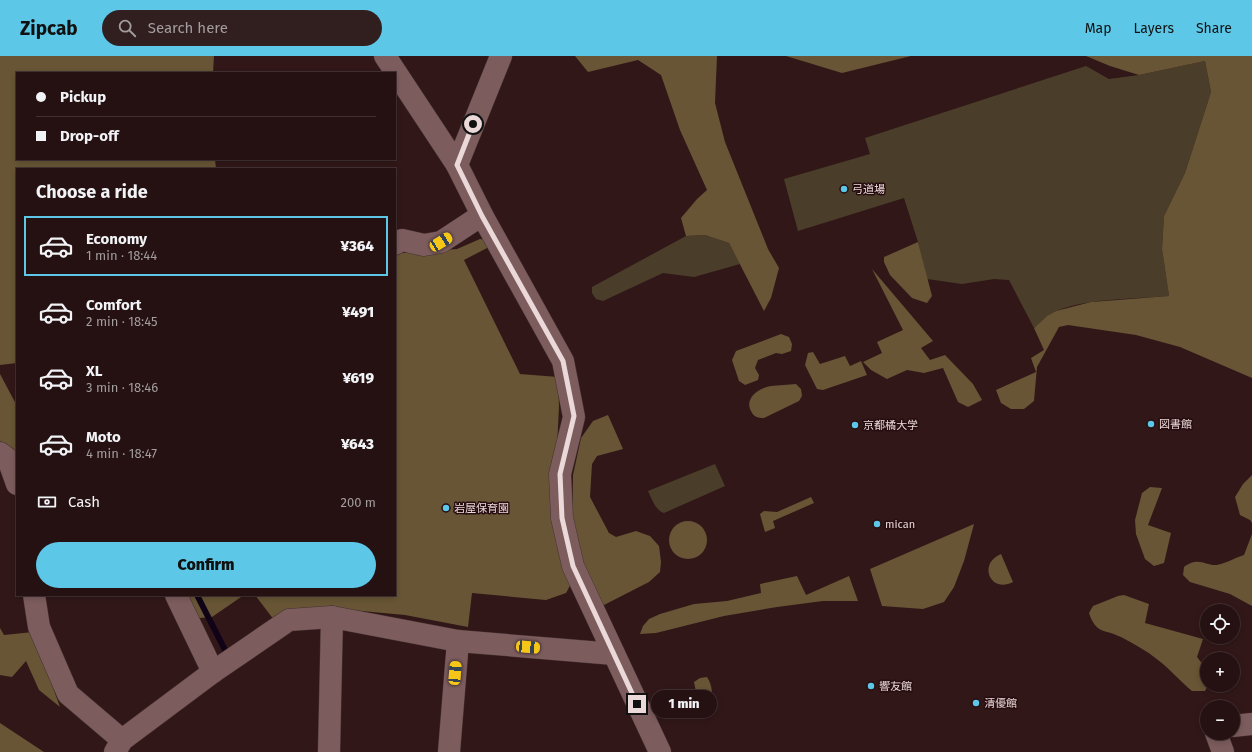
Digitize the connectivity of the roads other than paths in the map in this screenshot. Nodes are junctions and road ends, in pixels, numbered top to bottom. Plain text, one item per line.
1 (385, 56) edge
2 (500, 56) edge
3 (396, 72) edge
4 (396, 73) edge
5 (457, 165) junction
6 (482, 216) junction
7 (396, 243) edge
8 (0, 453) edge
9 (16, 481) edge
10 (34, 596) edge
11 (176, 596) edge
12 (332, 617) junction
13 (458, 641) junction
14 (614, 654) junction
15 (214, 672) junction
16 (1252, 724) edge
17 (1240, 725) edge
18 (1219, 740) edge
19 (119, 746) edge
20 (329, 752) edge
21 (449, 752) edge
22 (660, 752) edge
23 (1223, 752) edge

1 - 3 street
2 - 5 street
4 - 5 street
5 - 6 street
6 - 7 street
6 - 14 street
8 - 9 street
10 - 19 street
11 - 15 street
12 - 13 street
12 - 15 street
12 - 20 street
13 - 14 street
13 - 21 street
14 - 22 street
15 - 19 street
16 - 17 street
18 - 23 street

